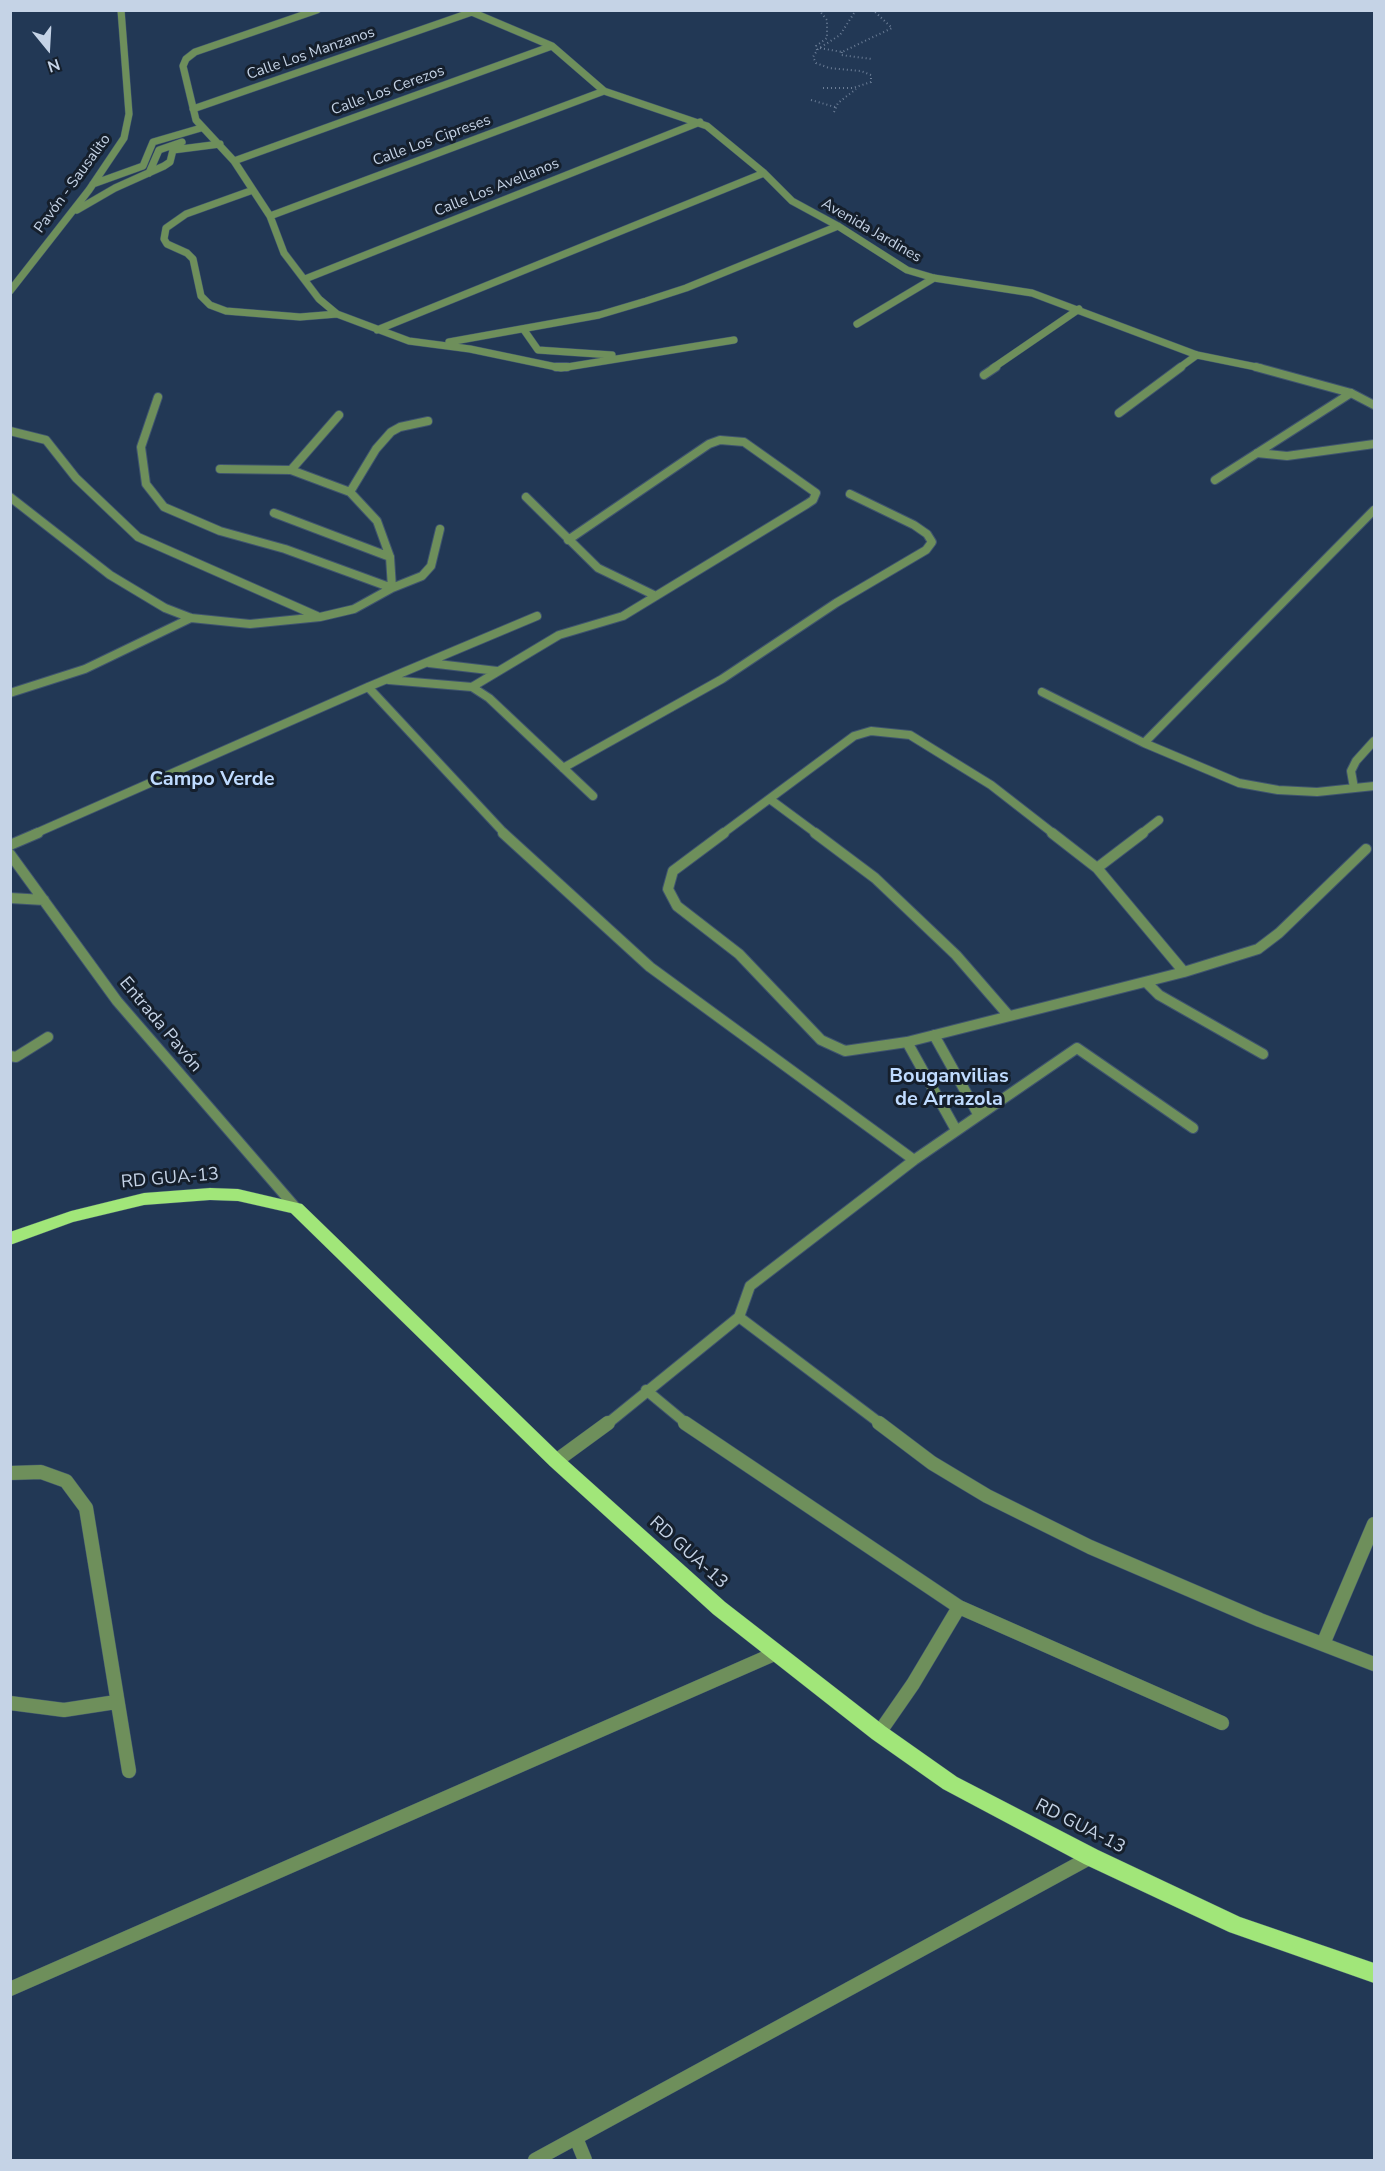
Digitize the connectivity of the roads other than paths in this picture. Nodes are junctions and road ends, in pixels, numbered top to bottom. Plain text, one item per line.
1 (121, 10) edge
2 (317, 10) edge
3 (470, 11) edge
4 (552, 46) junction
5 (604, 91) junction
6 (193, 109) junction
7 (700, 122) junction
8 (201, 128) junction
9 (211, 136) junction
10 (220, 144) junction
11 (234, 161) junction
12 (101, 171) junction
13 (149, 173) junction
14 (764, 173) junction
15 (124, 174) junction
16 (91, 187) junction
17 (115, 188) junction
18 (253, 190) junction
19 (71, 213) junction
20 (270, 216) junction
21 (838, 226) junction
22 (934, 278) junction
23 (305, 279) junction
24 (10, 291) edge
25 (1079, 309) junction
26 (337, 314) junction
27 (857, 324) dead end
28 (377, 330) junction
29 (524, 330) junction
30 (734, 340) dead end
31 (433, 344) junction
32 (641, 356) junction
33 (1197, 356) junction
34 (984, 375) dead end
35 (1351, 393) junction
36 (158, 397) dead end
37 (1374, 405) edge
38 (1119, 413) dead end
39 (339, 415) dead end
40 (428, 421) dead end
41 (10, 431) edge
42 (1374, 444) edge
43 (1257, 453) junction
44 (220, 469) dead end
45 (291, 470) junction
46 (1215, 480) dead end
47 (350, 492) junction
48 (850, 494) dead end
49 (10, 497) edge
50 (526, 497) dead end
51 (1374, 510) edge
52 (274, 513) dead end
53 (440, 529) dead end
54 (568, 540) junction
55 (390, 557) junction
56 (392, 588) junction
57 (656, 596) junction
58 (537, 616) dead end
59 (320, 617) junction
60 (191, 618) junction
61 (426, 663) junction
62 (497, 671) junction
63 (386, 680) junction
64 (368, 687) junction
65 (472, 687) junction
66 (1042, 692) dead end
67 (10, 693) edge
68 (1374, 741) edge
69 (1144, 743) junction
70 (563, 768) junction
71 (1374, 786) edge
72 (1354, 788) junction
73 (593, 796) dead end
74 (771, 800) junction
75 (1159, 820) dead end
76 (10, 845) edge
77 (1366, 849) dead end
78 (10, 854) edge
79 (1097, 868) junction
80 (10, 898) edge
81 (44, 900) junction
82 (1184, 972) junction
83 (1146, 982) junction
84 (1009, 1016) junction
85 (934, 1035) junction
86 (48, 1037) dead end
87 (908, 1042) junction
88 (1263, 1054) dead end
89 (10, 1056) edge
90 (978, 1114) junction
91 (1193, 1128) dead end
92 (956, 1130) junction
93 (914, 1160) junction
94 (296, 1208) junction
95 (10, 1239) edge
96 (739, 1317) junction
97 (646, 1390) junction
98 (556, 1461) junction
99 (10, 1473) edge
100 (1374, 1524) edge
101 (959, 1607) junction
102 (1323, 1644) junction
103 (774, 1654) junction
104 (1374, 1664) edge
105 (116, 1702) junction
106 (10, 1703) edge
107 (1222, 1723) dead end
108 (879, 1733) junction
109 (129, 1771) dead end
110 (1091, 1857) junction
111 (1374, 1973) edge
112 (10, 1989) edge
113 (576, 2138) junction
114 (536, 2160) edge
115 (585, 2160) edge

1 - 12 street, Pavón - Sausalito
2 - 6 street
3 - 4 street, Avenida Jardines
3 - 6 street, Calle Los Manzanos
4 - 5 street, Avenida Jardines
4 - 11 street, Calle Los Cerezos
5 - 7 street, Avenida Jardines
5 - 20 street, Calle Los Cipreses
6 - 8 street
7 - 14 street, Avenida Jardines
7 - 23 street, Calle Los Avellanos
8 - 9 street
8 - 15 street
9 - 10 street
9 - 13 street
10 - 11 street
10 - 13 street
11 - 18 street
12 - 15 street
12 - 16 street, Pavón - Sausalito
13 - 17 street
14 - 21 street, Avenida Jardines
14 - 28 street
15 - 16 street
16 - 17 street
16 - 19 street, Pavón - Sausalito
17 - 19 street
18 - 20 street
18 - 26 street
19 - 24 street, Pavón - Sausalito
20 - 23 street
21 - 22 street, Avenida Jardines
21 - 29 street
22 - 25 street, Avenida Jardines
22 - 27 street
23 - 26 street
25 - 33 street, Avenida Jardines
25 - 34 street
26 - 28 street
28 - 31 street
29 - 31 street
29 - 32 street
30 - 32 street
31 - 32 street
33 - 35 street, Avenida Jardines
33 - 38 street
35 - 37 street, Avenida Jardines
35 - 43 street
36 - 56 street
39 - 45 street
40 - 47 street
41 - 59 street
42 - 43 street
43 - 46 street
44 - 45 street
45 - 47 street
47 - 55 street
48 - 70 street
49 - 60 street
50 - 54 street
51 - 69 street
52 - 55 street
53 - 56 street
54 - 57 street
54 - 57 street
55 - 56 street
56 - 59 street
57 - 62 street
58 - 61 street
59 - 60 street
60 - 67 street
61 - 62 street
61 - 63 street
62 - 65 street
63 - 64 street
63 - 65 street
64 - 76 street
64 - 93 street
65 - 70 street
66 - 69 street
68 - 72 street
69 - 72 street
70 - 73 street
71 - 72 street
74 - 79 street
74 - 84 street
74 - 87 street
75 - 79 street
77 - 82 street
78 - 81 street, Entrada Pavón
79 - 82 street
80 - 81 street
81 - 94 street, Entrada Pavón
82 - 83 street
83 - 84 street
83 - 88 street
84 - 85 street
85 - 87 street
85 - 90 street
86 - 89 street
87 - 92 street
90 - 91 street
90 - 92 street
92 - 93 street
93 - 96 street
94 - 95 main road, RD GUA-13
94 - 98 main road, RD GUA-13
96 - 97 street
96 - 102 street
97 - 98 street
97 - 101 street
98 - 103 main road, RD GUA-13
99 - 105 street
100 - 102 street
101 - 107 street
101 - 108 street
102 - 104 street
103 - 108 main road, RD GUA-13
103 - 112 street
105 - 106 street
105 - 109 street
108 - 110 main road, RD GUA-13
110 - 111 main road, RD GUA-13
110 - 113 street
113 - 114 street
113 - 115 street

